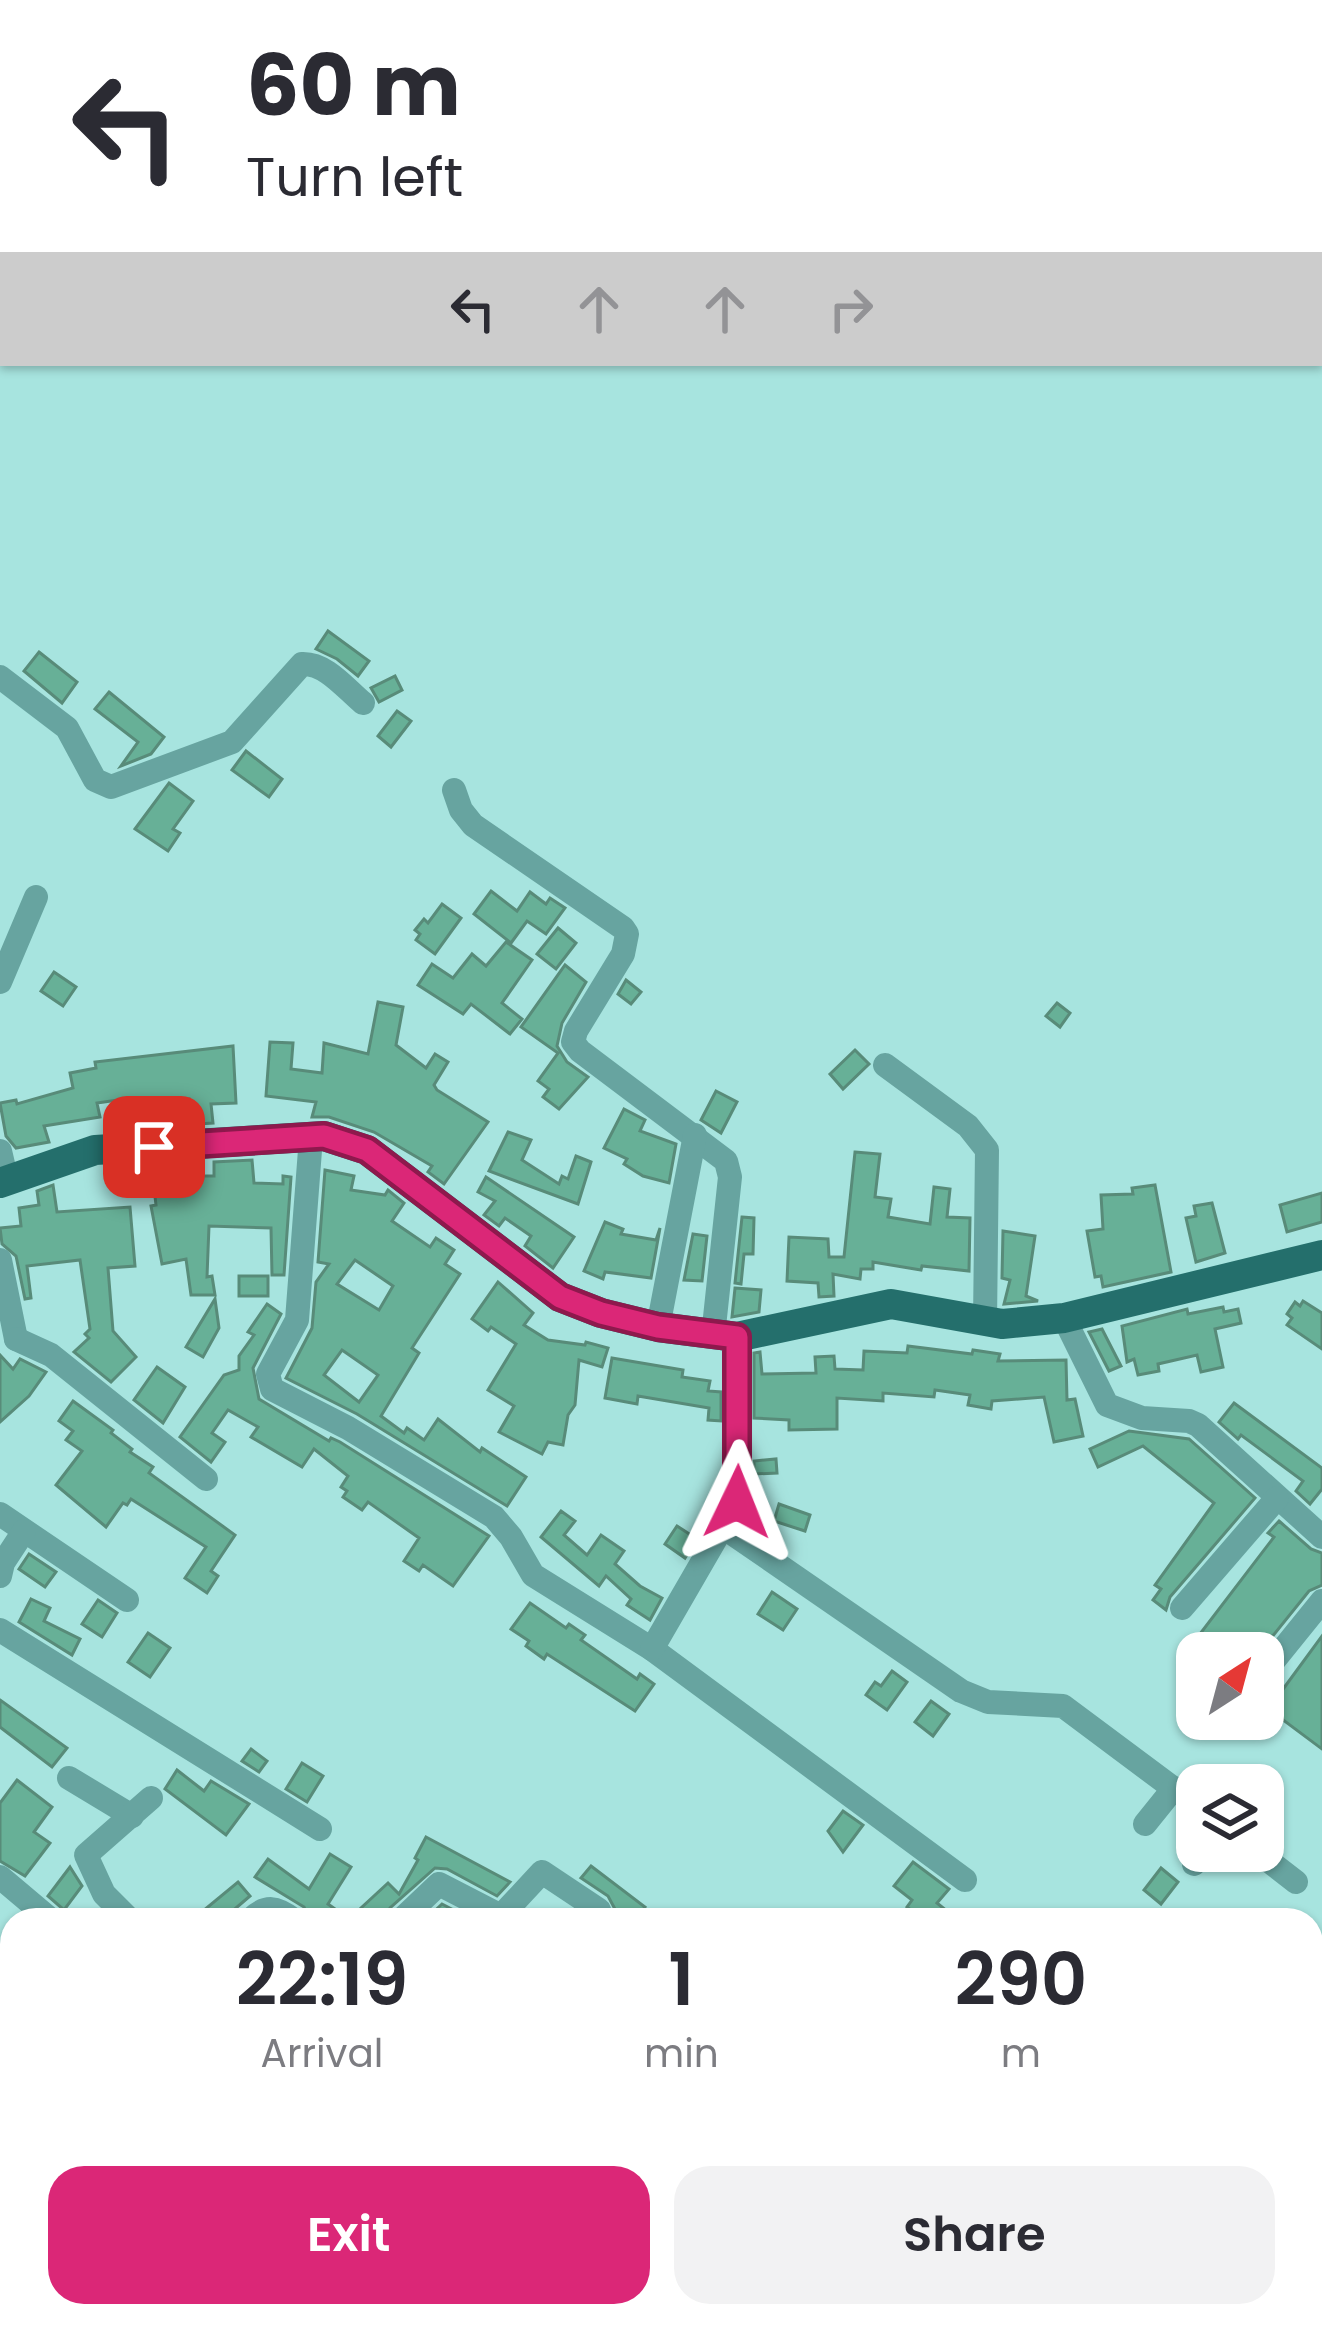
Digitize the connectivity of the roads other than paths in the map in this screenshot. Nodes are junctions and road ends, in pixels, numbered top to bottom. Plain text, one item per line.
1 (0, 677) edge
2 (363, 703) dead end
3 (454, 790) dead end
4 (36, 897) dead end
5 (0, 982) edge
6 (885, 1065) dead end
7 (695, 1135) junction
8 (311, 1137) junction
9 (2, 1172) edge
10 (1322, 1256) edge
11 (0, 1261) edge
12 (1064, 1318) junction
13 (985, 1322) junction
14 (658, 1327) junction
15 (725, 1336) junction
16 (8, 1345) edge
17 (206, 1479) dead end
18 (1277, 1498) junction
19 (0, 1514) edge
20 (724, 1527) junction
21 (1319, 1528) edge
22 (24, 1531) junction
23 (0, 1576) edge
24 (127, 1600) dead end
25 (1322, 1601) edge
26 (1182, 1608) dead end
27 (0, 1630) edge
28 (652, 1649) junction
29 (1284, 1649) edge
30 (69, 1778) dead end
31 (1174, 1788) joint
32 (152, 1798) dead end
33 (132, 1816) junction
34 (1145, 1824) dead end
35 (320, 1828) dead end
36 (1283, 1872) edge
37 (0, 1877) edge
38 (965, 1880) dead end
39 (1296, 1882) dead end
40 (37, 1908) edge
41 (118, 1908) edge
42 (414, 1908) edge
43 (482, 1908) edge
44 (509, 1908) edge
45 (596, 1908) edge

1 - 2 street
3 - 7 street
4 - 5 street
6 - 13 street
7 - 14 street
7 - 15 street
8 - 9 main road
8 - 14 main road
8 - 28 street
10 - 12 main road
11 - 16 street
12 - 13 main road
12 - 18 street
13 - 15 main road
14 - 15 main road
15 - 20 street
16 - 17 street
18 - 21 street
18 - 26 street
19 - 22 street
20 - 28 street
20 - 31 street
22 - 23 street
22 - 24 street
25 - 29 street
27 - 35 street
28 - 38 street
30 - 33 street
31 - 34 street
32 - 33 street
33 - 41 street
36 - 39 street
37 - 40 street
42 - 43 street
44 - 45 street

